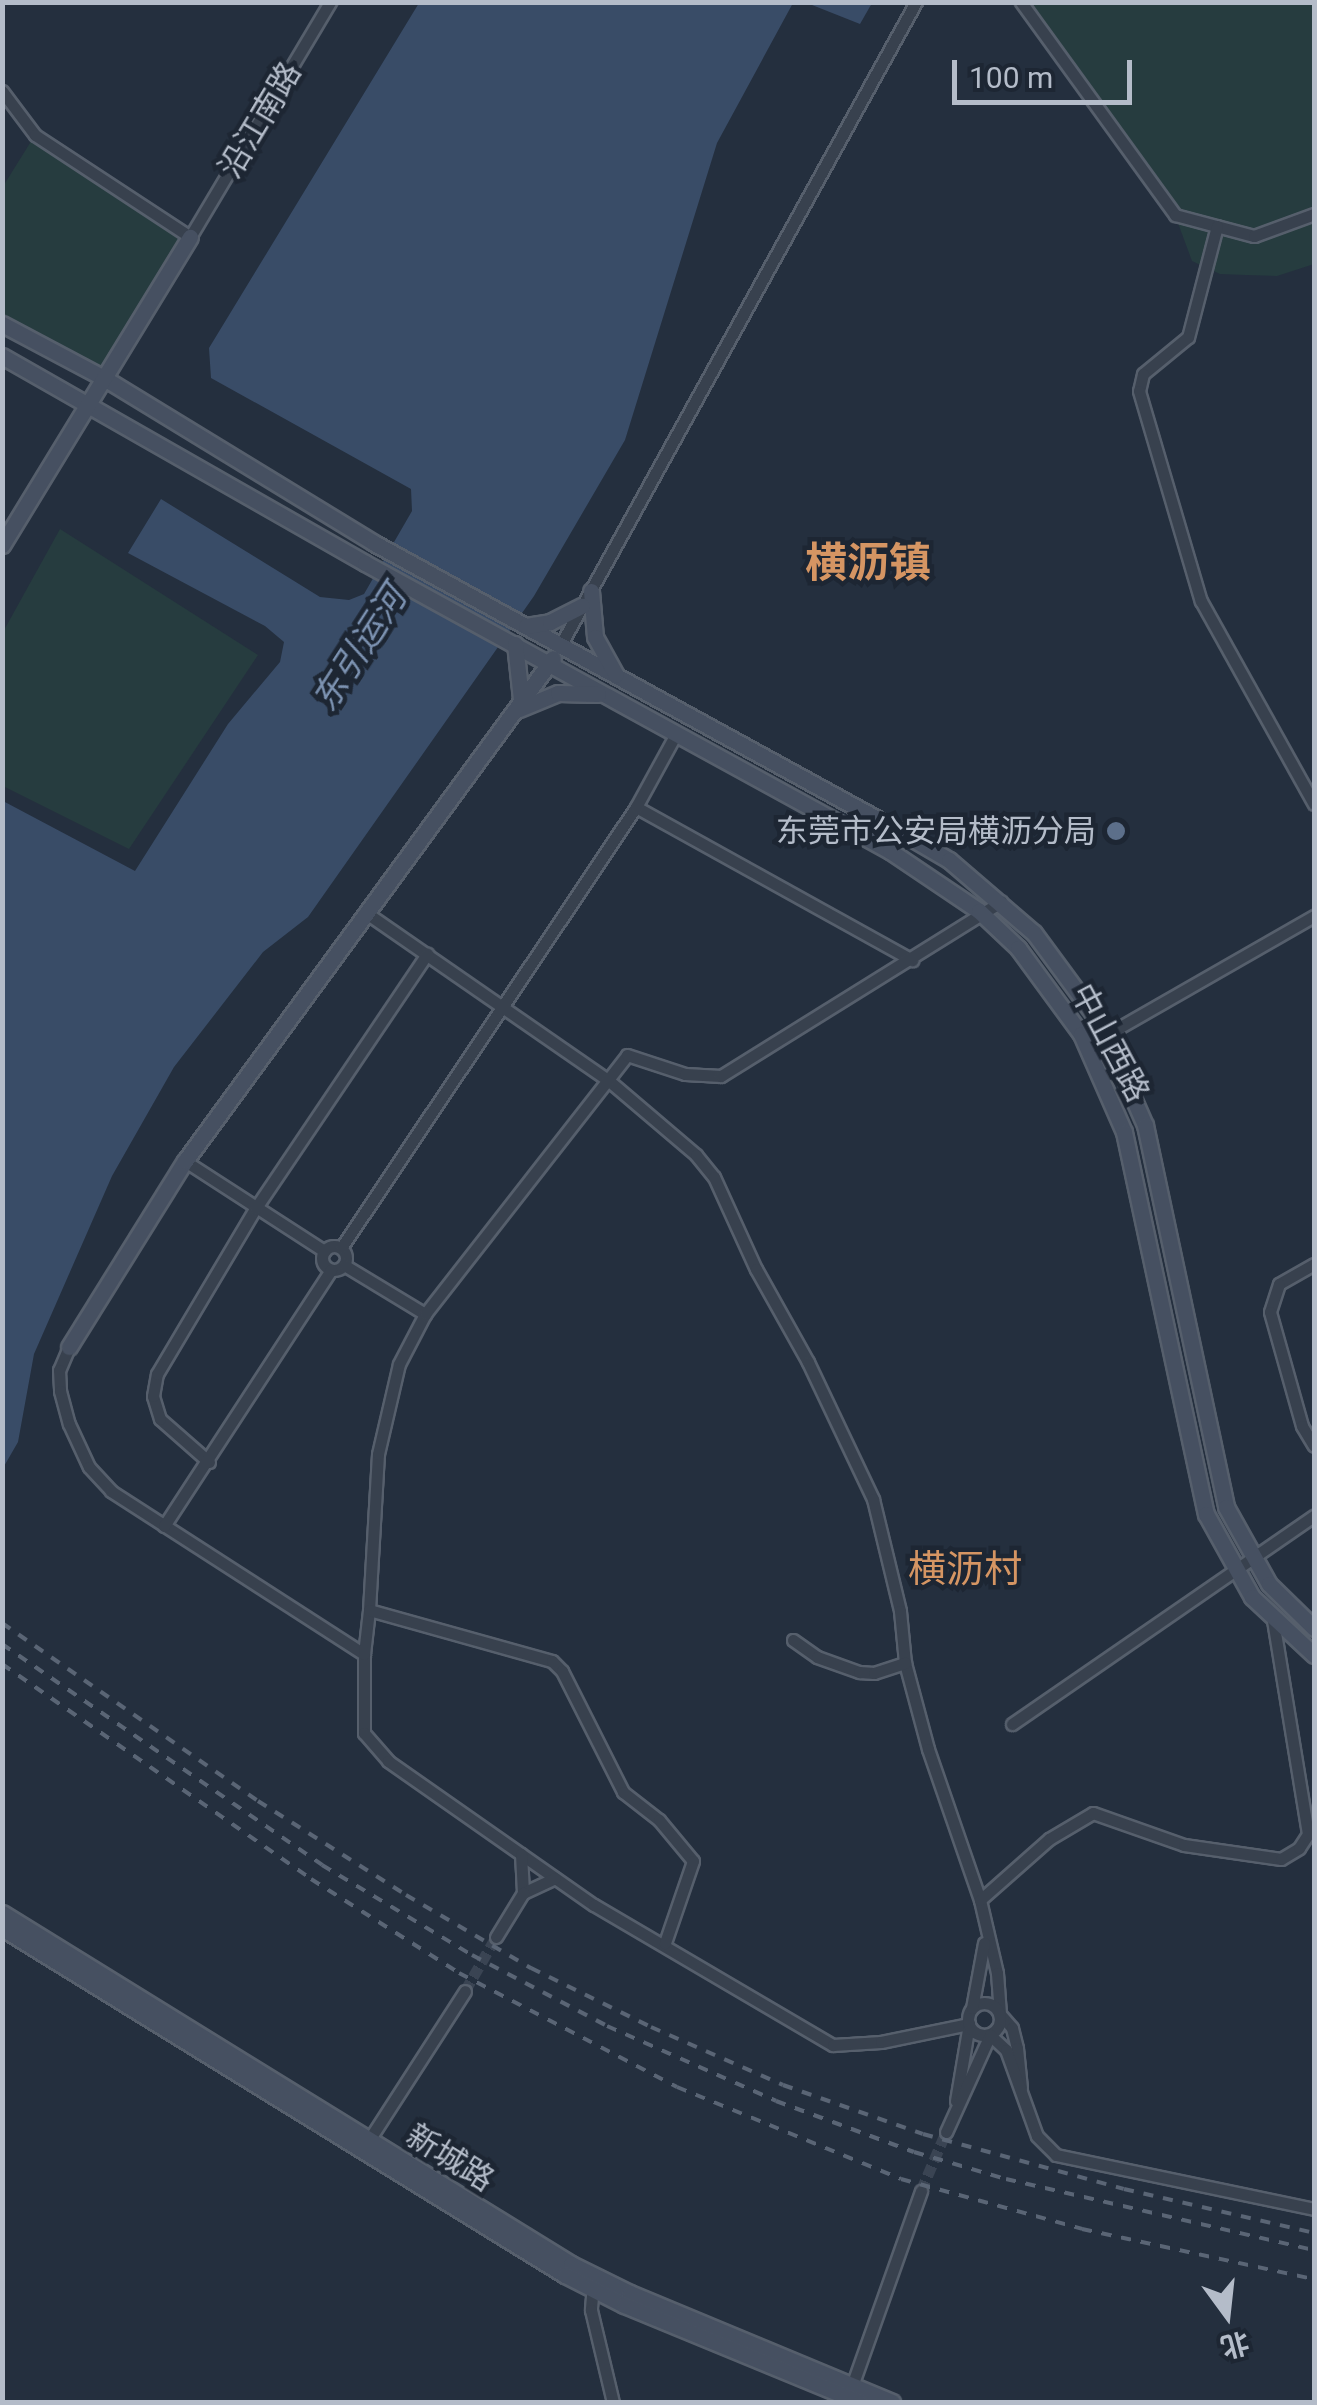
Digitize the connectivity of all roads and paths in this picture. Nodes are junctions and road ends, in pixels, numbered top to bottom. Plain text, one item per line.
1 (330, 2) edge
2 (916, 2) edge
3 (1021, 2) edge
4 (2, 90) edge
5 (1314, 214) edge
6 (1217, 226) junction
7 (190, 237) junction
8 (2, 324) edge
9 (2, 356) edge
10 (104, 378) junction
11 (85, 404) junction
12 (2, 545) edge
13 (591, 590) junction
14 (582, 606) junction
15 (526, 626) junction
16 (515, 644) junction
17 (560, 646) junction
18 (548, 664) junction
19 (618, 678) junction
20 (608, 696) junction
21 (516, 708) junction
22 (676, 734) junction
23 (1314, 804) edge
24 (636, 806) junction
25 (1001, 902) junction
26 (365, 912) junction
27 (982, 914) junction
28 (1314, 916) edge
29 (427, 954) junction
30 (912, 960) junction
31 (504, 1008) junction
32 (1106, 1035) junction
33 (1087, 1046) junction
34 (608, 1080) junction
35 (186, 1161) junction
36 (255, 1209) junction
37 (341, 1248) junction
38 (324, 1251) junction
39 (1314, 1264) edge
40 (337, 1268) junction
41 (425, 1314) junction
42 (68, 1346) joint
43 (1314, 1446) edge
44 (208, 1462) junction
45 (1314, 1516) edge
46 (164, 1526) junction
47 (1252, 1560) junction
48 (1234, 1572) junction
49 (369, 1610) junction
50 (1273, 1621) junction
51 (1314, 1628) edge
52 (793, 1640) dead end
53 (364, 1654) junction
54 (1314, 1655) edge
55 (904, 1663) junction
56 (1012, 1724) dead end
57 (522, 1854) junction
58 (555, 1878) junction
59 (523, 1893) junction
60 (980, 1900) junction
61 (2, 1913) edge
62 (2, 1928) edge
63 (985, 1928) junction
64 (496, 1937) tunnel mouth
65 (664, 1942) junction
66 (464, 1990) tunnel mouth
67 (971, 2010) junction
68 (1000, 2014) junction
69 (969, 2024) junction
70 (990, 2035) junction
71 (1020, 2088) junction
72 (956, 2101) junction
73 (946, 2132) tunnel mouth
74 (369, 2140) junction
75 (921, 2192) tunnel mouth
76 (1314, 2209) edge
77 (594, 2283) junction
78 (852, 2386) junction
79 (613, 2402) edge
80 (859, 2402) edge
81 (892, 2402) edge

1 - 7 street, 沿江南路
2 - 13 street
3 - 6 street
4 - 7 street
5 - 6 street
6 - 23 street
7 - 10 main road
8 - 10 main road, 中山西路
9 - 11 main road, 中山西路
10 - 11 main road
10 - 15 main road, 中山西路
11 - 12 main road
11 - 16 main road, 中山西路
13 - 14 street
13 - 19 main road
14 - 15 main road
14 - 17 street
15 - 17 main road, 中山西路
16 - 18 main road, 中山西路
16 - 21 main road
17 - 18 main road
17 - 19 main road, 中山西路
18 - 20 main road, 中山西路
18 - 21 main road
19 - 25 main road, 中山西路
20 - 21 main road
20 - 22 main road, 中山西路
21 - 26 main road
22 - 24 street
22 - 27 main road, 中山西路
24 - 30 street
24 - 31 street
25 - 27 street
25 - 32 main road, 中山西路
26 - 29 street
26 - 35 main road
27 - 30 street
27 - 33 main road, 中山西路
28 - 32 street
29 - 31 street
29 - 36 street
30 - 34 street
31 - 34 street
31 - 37 street
32 - 33 street
32 - 47 main road, 中山西路
33 - 48 main road, 中山西路
34 - 41 street
34 - 55 street
35 - 36 street
35 - 42 main road
36 - 38 street
36 - 44 street
37 - 38 street
37 - 40 street
38 - 40 street
39 - 43 street
40 - 41 street
40 - 44 street
41 - 49 street
42 - 46 street
44 - 46 street
45 - 47 street
46 - 53 street
47 - 48 street
47 - 51 main road, 中山西路
48 - 50 main road, 中山西路
48 - 56 street
49 - 53 street
49 - 65 street
50 - 54 main road, 中山西路
50 - 60 street
52 - 55 street
53 - 57 street
55 - 60 street
57 - 58 street
57 - 59 street
58 - 59 street
58 - 65 street
59 - 64 street
60 - 63 street
61 - 74 main road, 新城路
62 - 77 main road, 新城路
63 - 67 street
63 - 68 street
65 - 69 street
66 - 74 street
67 - 68 street
67 - 69 street
68 - 70 street
68 - 71 street
69 - 70 street
69 - 72 street
70 - 71 street
70 - 72 street
71 - 76 street
72 - 73 street
74 - 77 main road, 新城路
75 - 78 street
77 - 78 main road, 新城路
77 - 79 street
77 - 80 main road, 新城路
78 - 81 main road, 新城路

